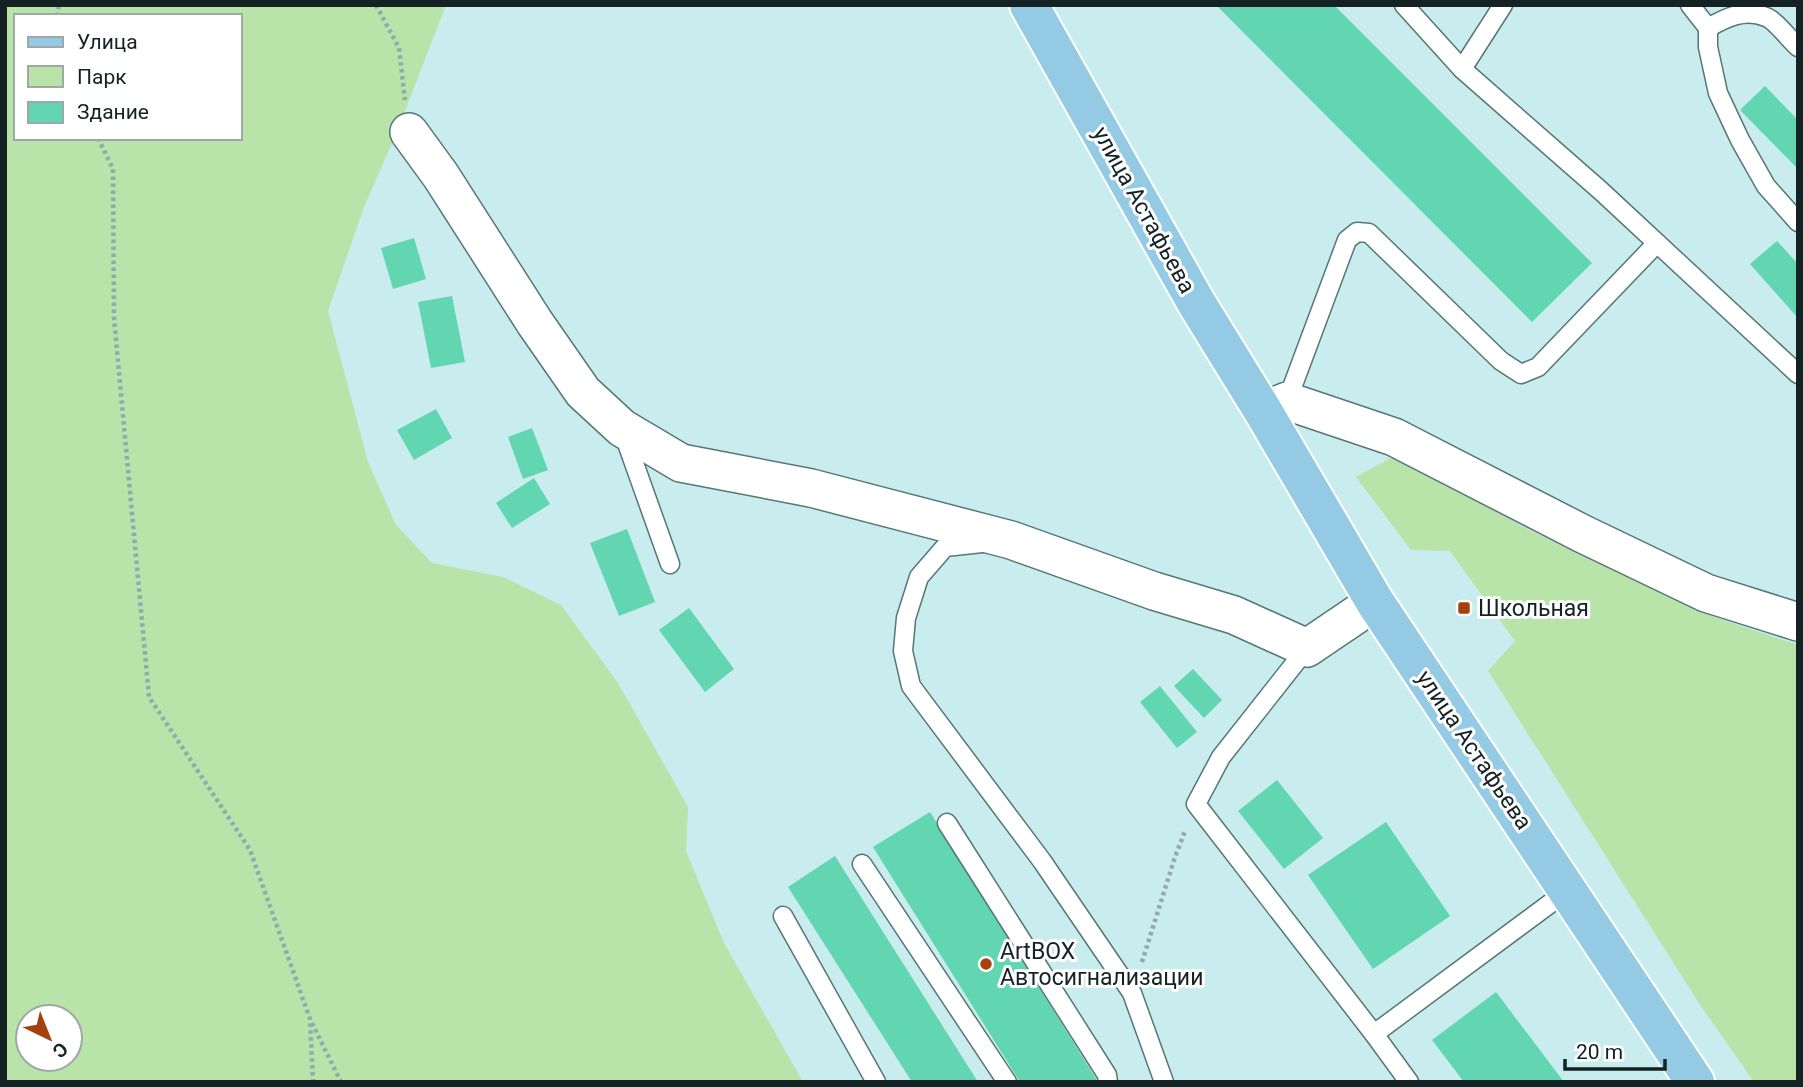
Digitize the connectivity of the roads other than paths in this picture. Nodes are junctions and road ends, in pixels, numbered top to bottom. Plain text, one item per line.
1 (1029, 5) edge
2 (1405, 5) edge
3 (1503, 5) edge
4 (1690, 5) edge
5 (1708, 28) junction
6 (1798, 47) edge
7 (1462, 69) junction
8 (409, 132) road end
9 (1798, 222) edge
10 (1657, 243) junction
11 (1798, 374) edge
12 (1275, 406) junction
13 (622, 428) junction
14 (1011, 540) junction
15 (670, 564) dead end
16 (1375, 602) junction
17 (1798, 622) edge
18 (1307, 648) junction
19 (947, 823) dead end
20 (862, 864) dead end
21 (1567, 891) junction
22 (783, 916) dead end
23 (1374, 1034) junction
24 (876, 1082) edge
25 (1007, 1082) edge
26 (1108, 1082) edge
27 (1164, 1082) edge
28 (1409, 1082) edge
29 (1695, 1082) edge

1 - 12 main road, улица Астафьева
2 - 7 lane
3 - 7 lane
4 - 5 lane
5 - 6 lane
5 - 9 lane
7 - 10 lane
8 - 13 street
10 - 11 lane
10 - 12 lane
12 - 16 main road, улица Астафьева
12 - 17 street
13 - 14 street
13 - 15 lane
14 - 18 street
14 - 27 lane
16 - 18 street
16 - 21 main road, улица Астафьева
18 - 23 lane
19 - 26 lane
20 - 25 lane
21 - 23 lane
21 - 29 main road, улица Астафьева
22 - 24 lane
23 - 28 lane

